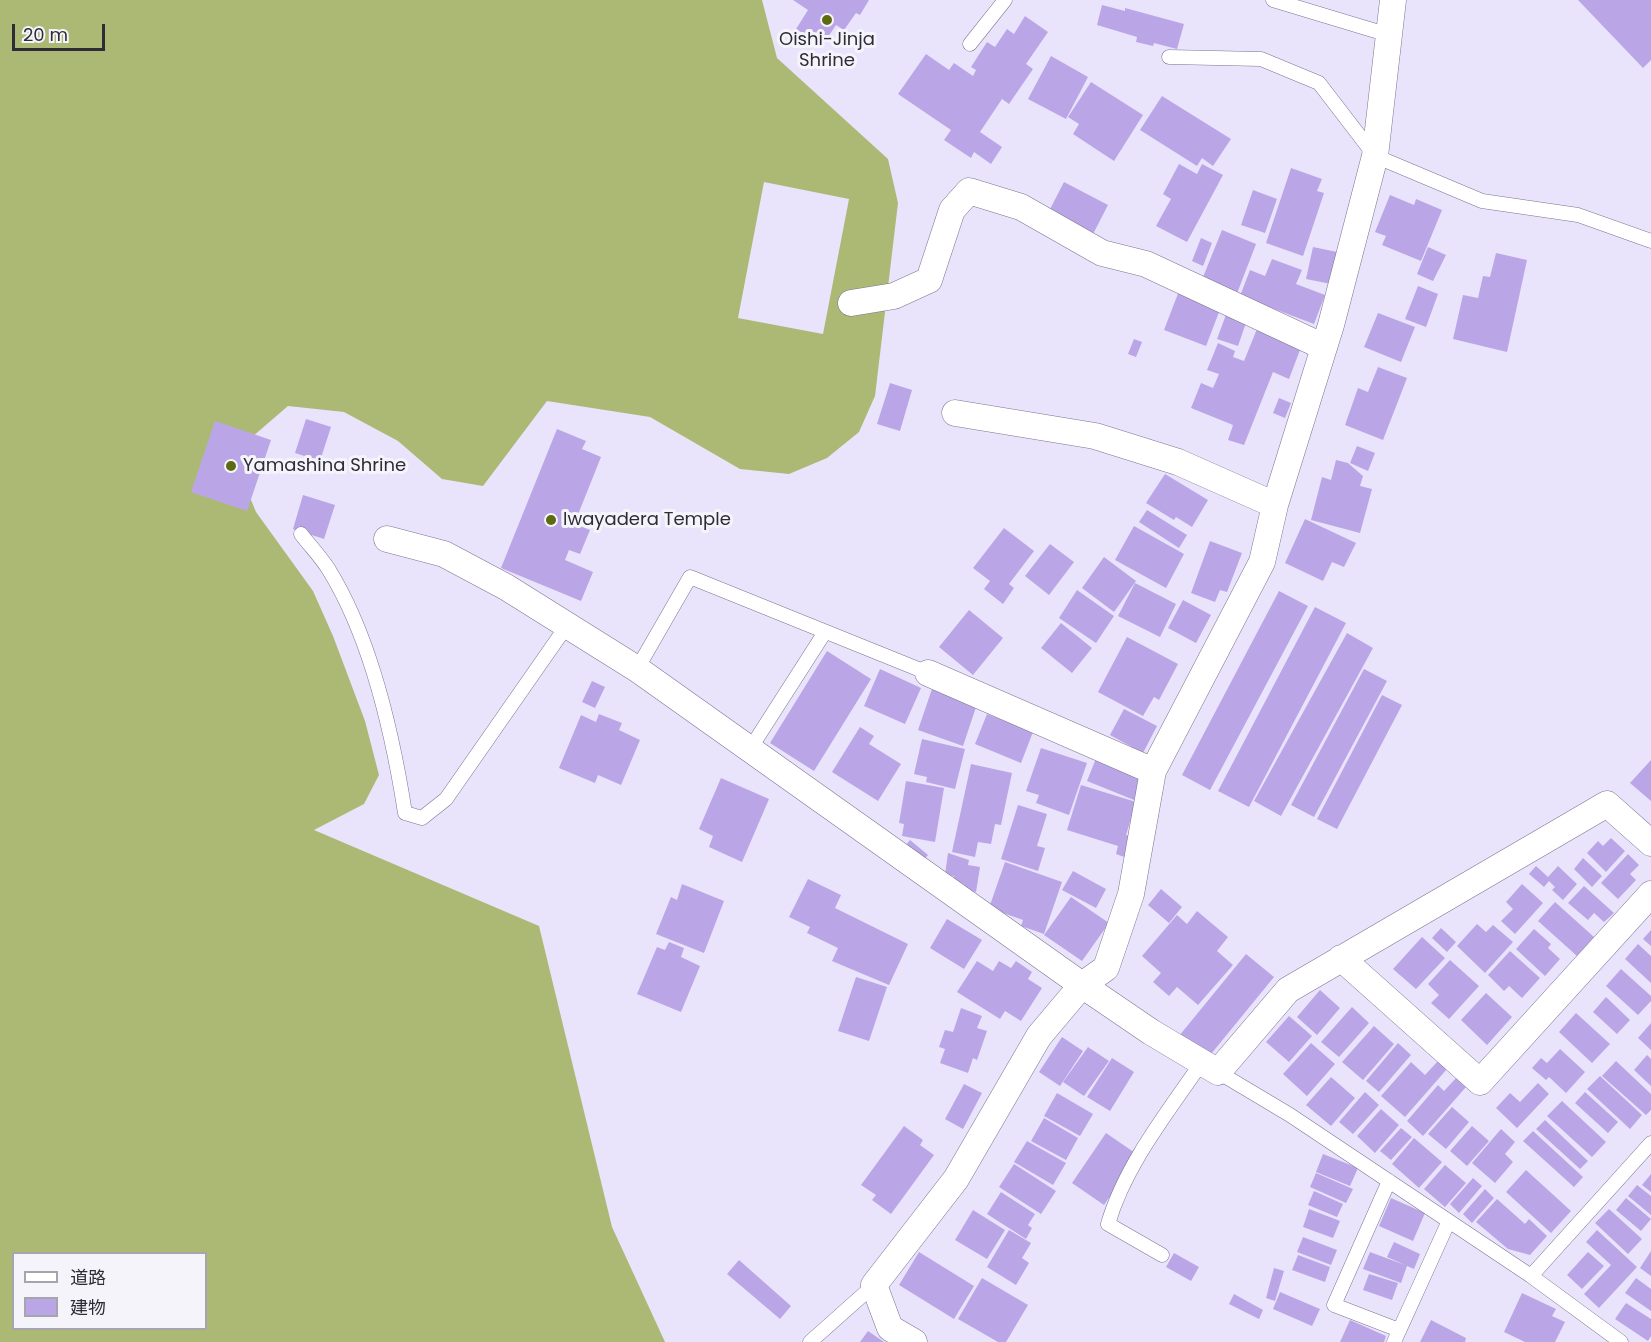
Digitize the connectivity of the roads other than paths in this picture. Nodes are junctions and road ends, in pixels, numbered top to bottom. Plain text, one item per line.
1 (1005, 0) edge
2 (1273, 0) edge
3 (1393, 0) edge
4 (1389, 35) junction
5 (970, 44) dead end
6 (1169, 57) dead end
7 (1375, 156) junction
8 (1651, 241) edge
9 (851, 303) dead end
10 (1324, 348) junction
11 (955, 413) dead end
12 (1275, 506) junction
13 (301, 534) dead end
14 (387, 539) dead end
15 (568, 624) junction
16 (825, 632) junction
17 (637, 669) junction
18 (928, 673) joint
19 (750, 749) junction
20 (1153, 771) junction
21 (1651, 843) edge
22 (1651, 894) edge
23 (1341, 958) junction
24 (1082, 985) junction
25 (1210, 1067) junction
26 (1651, 1143) edge
27 (1389, 1181) junction
28 (1448, 1223) junction
29 (1162, 1255) dead end
30 (1531, 1276) junction
31 (874, 1285) junction
32 (1396, 1336) edge
33 (810, 1342) edge
34 (914, 1342) edge
35 (1621, 1342) edge

1 - 5 lane
2 - 4 lane
3 - 4 street
4 - 7 street
6 - 7 lane
7 - 8 lane
7 - 10 street
9 - 10 street
10 - 12 street
11 - 12 street
12 - 20 street
13 - 15 lane
14 - 15 street
15 - 17 street
16 - 17 lane
16 - 18 lane
16 - 19 lane
17 - 19 street
18 - 20 street
19 - 24 street
20 - 24 street
21 - 23 street
22 - 23 street
23 - 25 street
24 - 25 street
24 - 31 street
25 - 27 lane
25 - 29 lane
26 - 30 lane
27 - 28 lane
27 - 32 lane
28 - 30 lane
28 - 32 lane
30 - 35 lane
31 - 33 lane
31 - 34 street

